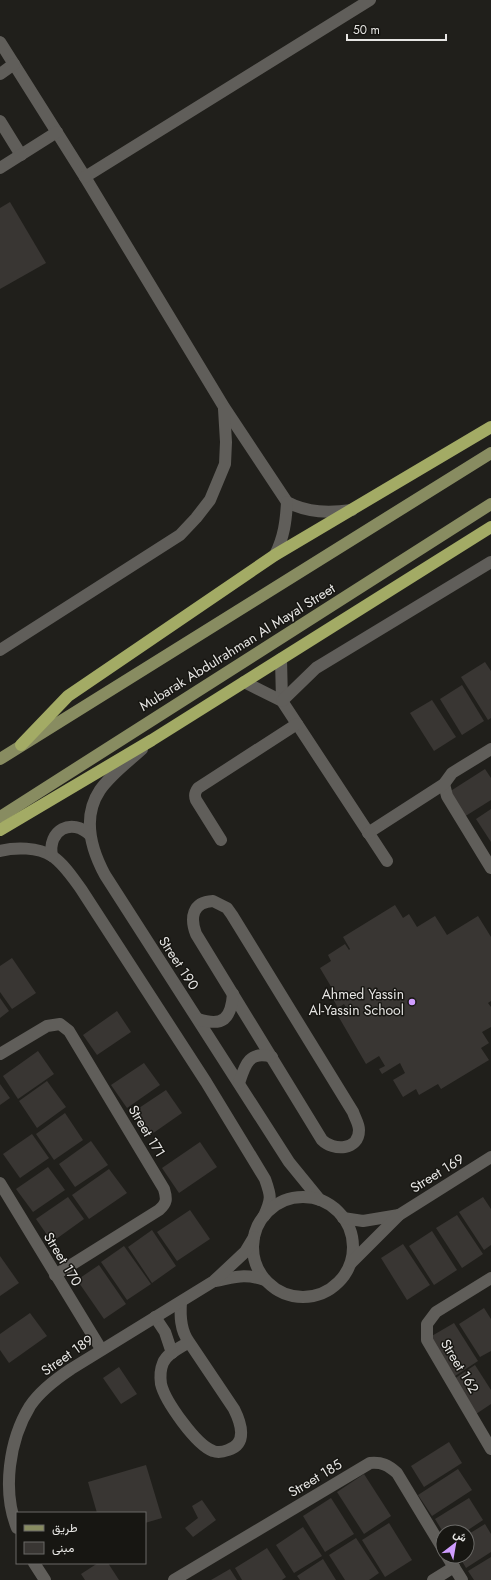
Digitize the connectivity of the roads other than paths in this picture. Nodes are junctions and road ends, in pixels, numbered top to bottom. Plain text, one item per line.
1 (370, 0) edge
2 (0, 42) edge
3 (14, 64) junction
4 (0, 74) edge
5 (0, 121) edge
6 (57, 132) junction
7 (21, 155) junction
8 (0, 168) edge
9 (85, 178) junction
10 (224, 407) junction
11 (491, 426) edge
12 (491, 453) edge
13 (287, 502) junction
14 (491, 504) edge
15 (352, 510) junction
16 (491, 527) edge
17 (275, 555) junction
18 (491, 562) edge
19 (0, 650) edge
20 (281, 659) junction
21 (244, 682) junction
22 (282, 701) junction
23 (297, 724) junction
24 (152, 740) junction
25 (21, 745) junction
26 (491, 750) edge
27 (0, 759) edge
28 (444, 784) junction
29 (0, 816) edge
30 (0, 830) edge
31 (368, 832) junction
32 (90, 835) junction
33 (221, 840) dead end
34 (0, 851) edge
35 (52, 856) junction
36 (387, 862) dead end
37 (491, 868) edge
38 (233, 994) junction
39 (198, 1019) junction
40 (0, 1054) edge
41 (272, 1057) junction
42 (239, 1084) junction
43 (491, 1157) edge
44 (0, 1184) edge
45 (320, 1200) junction
46 (398, 1215) junction
47 (264, 1216) junction
48 (343, 1218) junction
49 (254, 1237) junction
50 (350, 1263) junction
51 (55, 1275) junction
52 (491, 1278) edge
53 (266, 1280) junction
54 (214, 1281) junction
55 (180, 1302) junction
56 (155, 1317) junction
57 (189, 1342) junction
58 (101, 1349) junction
59 (172, 1353) junction
60 (490, 1445) edge
61 (16, 1525) edge
62 (435, 1536) edge
63 (35, 1564) edge
64 (452, 1564) edge
65 (454, 1567) junction
66 (45, 1580) edge
67 (174, 1580) edge
68 (433, 1580) edge
69 (462, 1580) edge

1 - 9 street
2 - 3 street
3 - 4 street
3 - 6 street
5 - 7 street
6 - 7 street
6 - 9 street
7 - 8 street
9 - 10 street
10 - 13 street
10 - 19 street
11 - 15 highway
12 - 25 main road
13 - 15 street
13 - 17 street
14 - 29 main road, Mubarak Abdulrahman Al Mayal Street
15 - 17 highway
16 - 20 highway
17 - 25 highway
18 - 22 street
20 - 21 highway
20 - 22 street
21 - 22 street
21 - 24 highway
22 - 23 street
23 - 31 street
23 - 33 street
24 - 30 highway
24 - 32 street, Street 190
25 - 27 main road
26 - 28 street
28 - 31 street
28 - 37 street
31 - 36 street
32 - 35 street
32 - 39 street, Street 190
34 - 35 street
35 - 47 street
38 - 39 street
38 - 41 street
38 - 41 street
39 - 42 street, Street 190
40 - 51 street, Street 171
41 - 42 street
42 - 45 street, Street 190
43 - 46 street, Street 169
44 - 51 street, Street 170
45 - 47 street
45 - 48 street
46 - 48 street, Street 169
46 - 50 street, Street 169
47 - 49 street
48 - 50 street
49 - 53 street
49 - 54 street, Street 189
50 - 53 street
51 - 58 street, Street 170
52 - 60 street, Street 162
53 - 54 street, Street 189
54 - 55 street, Street 189
55 - 56 street, Street 189
55 - 57 street
56 - 58 street, Street 189
56 - 59 street
57 - 59 street
57 - 59 street
58 - 61 street, Street 189
62 - 67 street, Street 185
63 - 66 street
64 - 65 street
65 - 68 street
65 - 69 street

